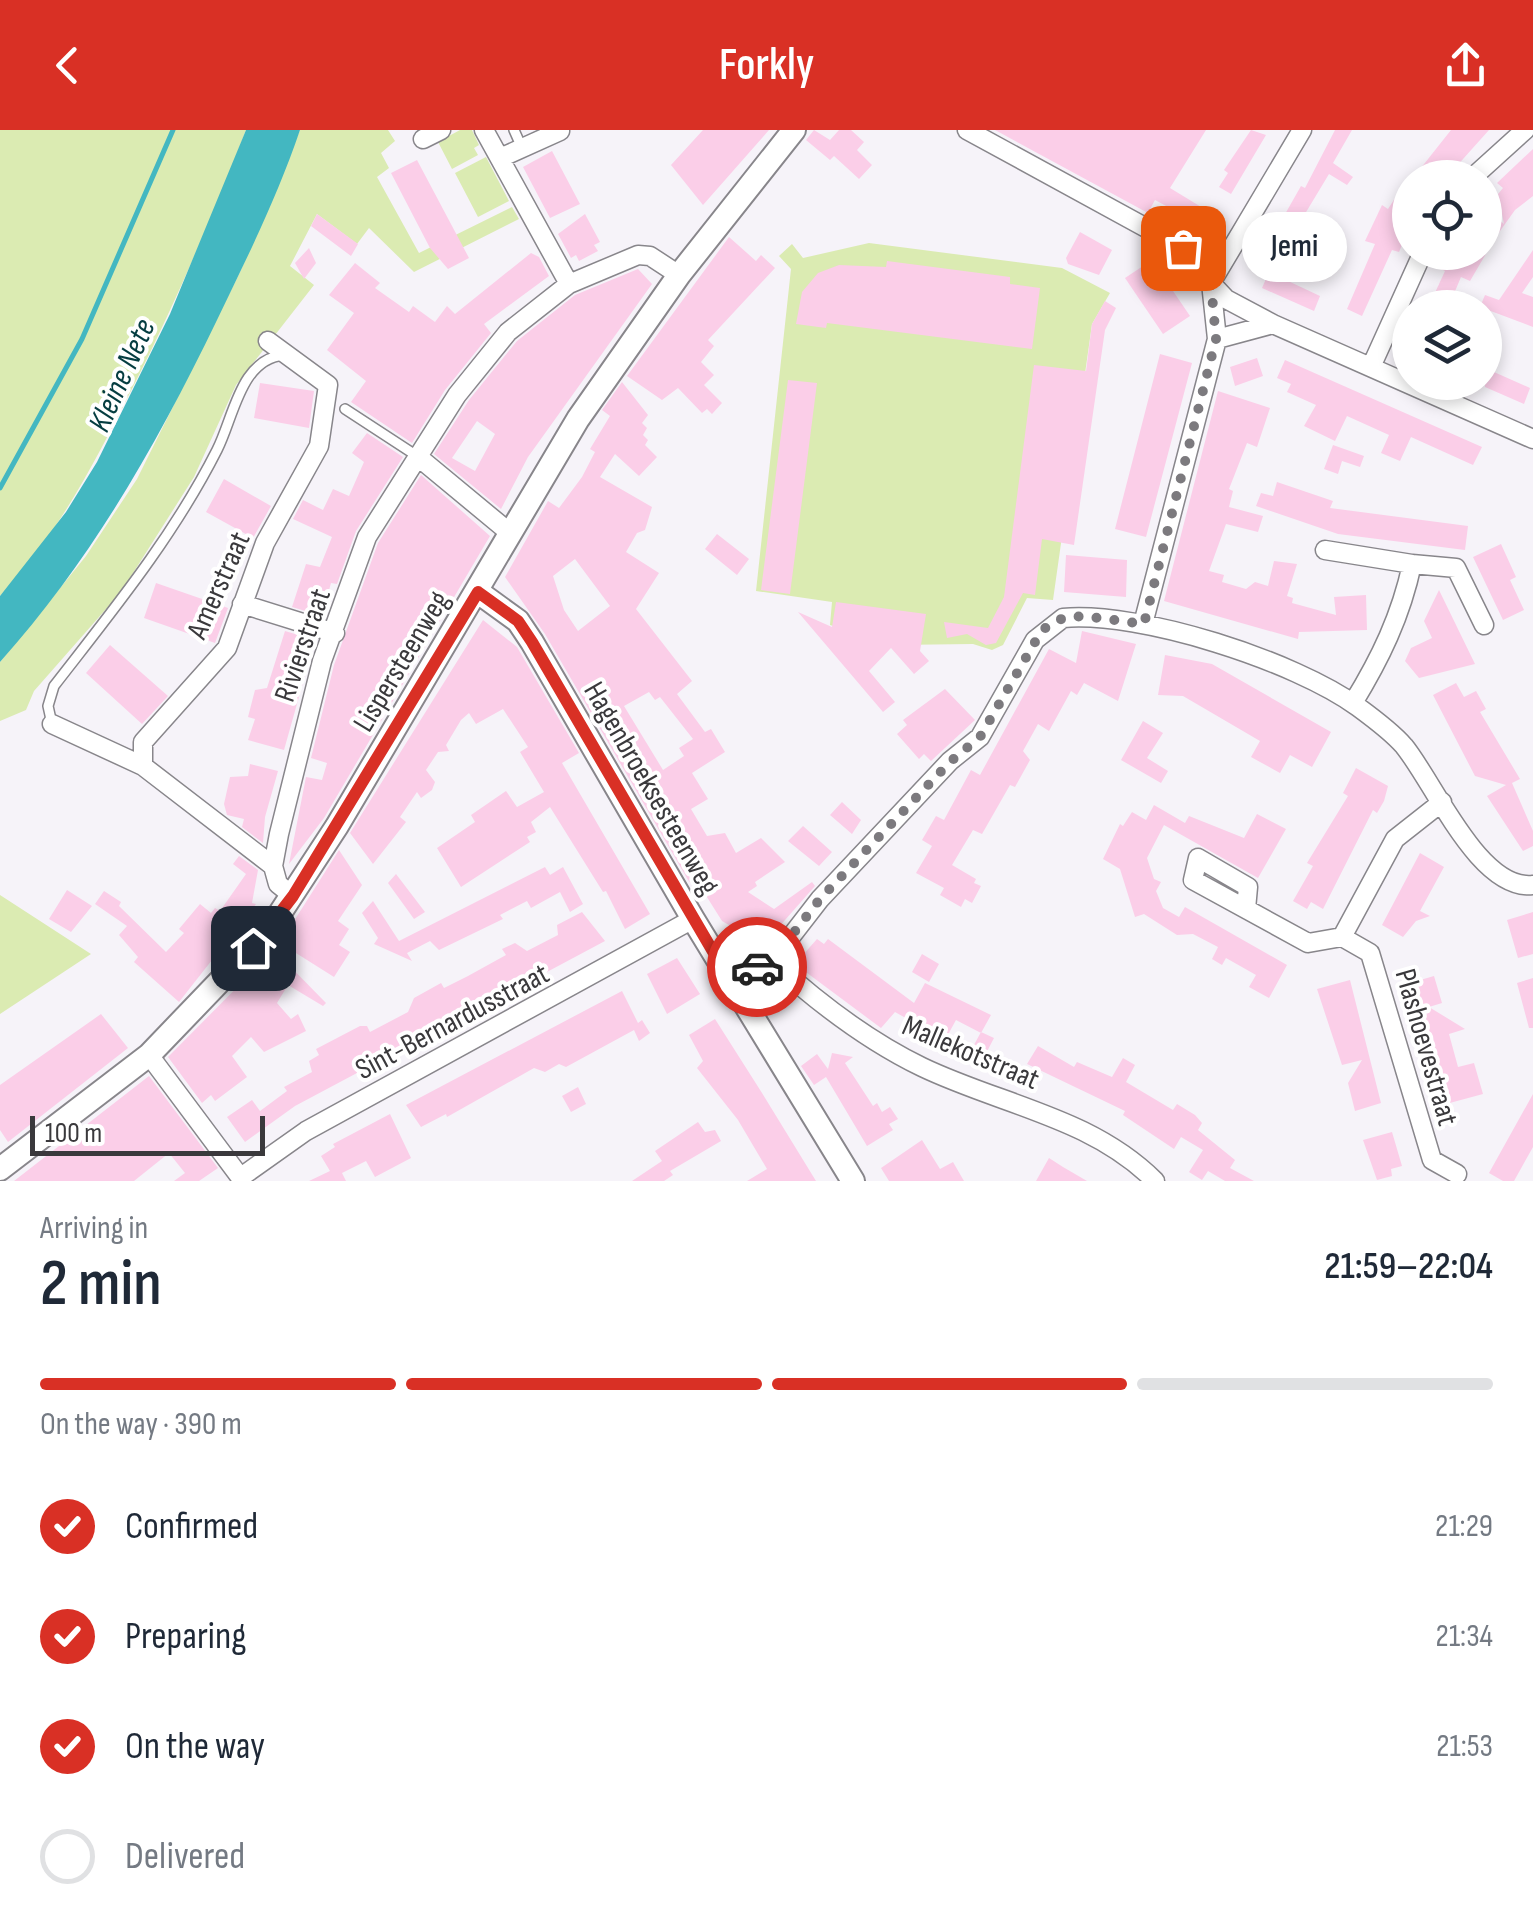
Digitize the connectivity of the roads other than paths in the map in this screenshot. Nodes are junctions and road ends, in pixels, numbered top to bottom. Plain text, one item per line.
1 (441, 130) edge
2 (484, 130) edge
3 (514, 130) edge
4 (561, 130) edge
5 (794, 130) edge
6 (967, 130) edge
7 (1302, 130) edge
8 (1525, 130) edge
9 (423, 139) dead end
10 (522, 148) junction
11 (500, 158) junction
12 (1492, 160) edge
13 (1415, 270) edge
14 (678, 274) junction
15 (569, 284) junction
16 (1211, 284) junction
17 (1273, 324) junction
18 (1216, 339) junction
19 (268, 341) dead end
20 (287, 355) junction
21 (1371, 367) junction
22 (345, 409) dead end
23 (1533, 439) edge
24 (417, 456) junction
25 (510, 534) junction
26 (1325, 550) dead end
27 (1412, 564) junction
28 (478, 592) junction
29 (242, 604) junction
30 (1144, 624) junction
31 (1484, 625) dead end
32 (334, 633) junction
33 (1352, 703) junction
34 (52, 724) joint
35 (143, 766) junction
36 (1442, 802) junction
37 (274, 866) junction
38 (1533, 884) edge
39 (293, 896) junction
40 (1246, 909) dead end
41 (693, 920) junction
42 (1342, 937) junction
43 (772, 961) junction
44 (732, 984) junction
45 (148, 1055) junction
46 (0, 1169) edge
47 (1456, 1178) edge
48 (242, 1179) edge
49 (853, 1181) edge
50 (1155, 1181) edge

1 - 9 street
2 - 11 street
3 - 10 lane
4 - 10 street
5 - 14 street, Lispersteenweg
6 - 16 street
7 - 16 street
8 - 12 street
10 - 11 street
11 - 15 street
13 - 21 street
14 - 15 street, Rivierstraat
14 - 25 street, Lispersteenweg
15 - 24 street, Rivierstraat
16 - 17 street
16 - 18 street
17 - 18 street
17 - 21 street
18 - 30 street
19 - 20 street, Amerstraat
20 - 29 street, Amerstraat
20 - 34 lane
21 - 23 street
22 - 24 lane
24 - 25 street
24 - 32 street, Rivierstraat
25 - 28 street, Lispersteenweg
26 - 27 street
27 - 31 street
27 - 33 street
28 - 39 street, Lispersteenweg
28 - 41 street, Hagenbroeksesteenweg
29 - 32 street
29 - 35 street, Amerstraat
30 - 33 street
30 - 43 street
32 - 37 street, Rivierstraat
33 - 36 street
34 - 35 street
35 - 37 street
36 - 38 street
36 - 42 street
37 - 39 street
39 - 45 street, Lispersteenweg
40 - 42 street
41 - 44 street, Hagenbroeksesteenweg
41 - 48 street, Sint-Bernardusstraat
42 - 47 street, Plashoevestraat
43 - 44 street
43 - 50 street, Mallekotstraat
44 - 49 street, Hagenbroeksesteenweg
45 - 46 street, Lispersteenweg
45 - 48 street

